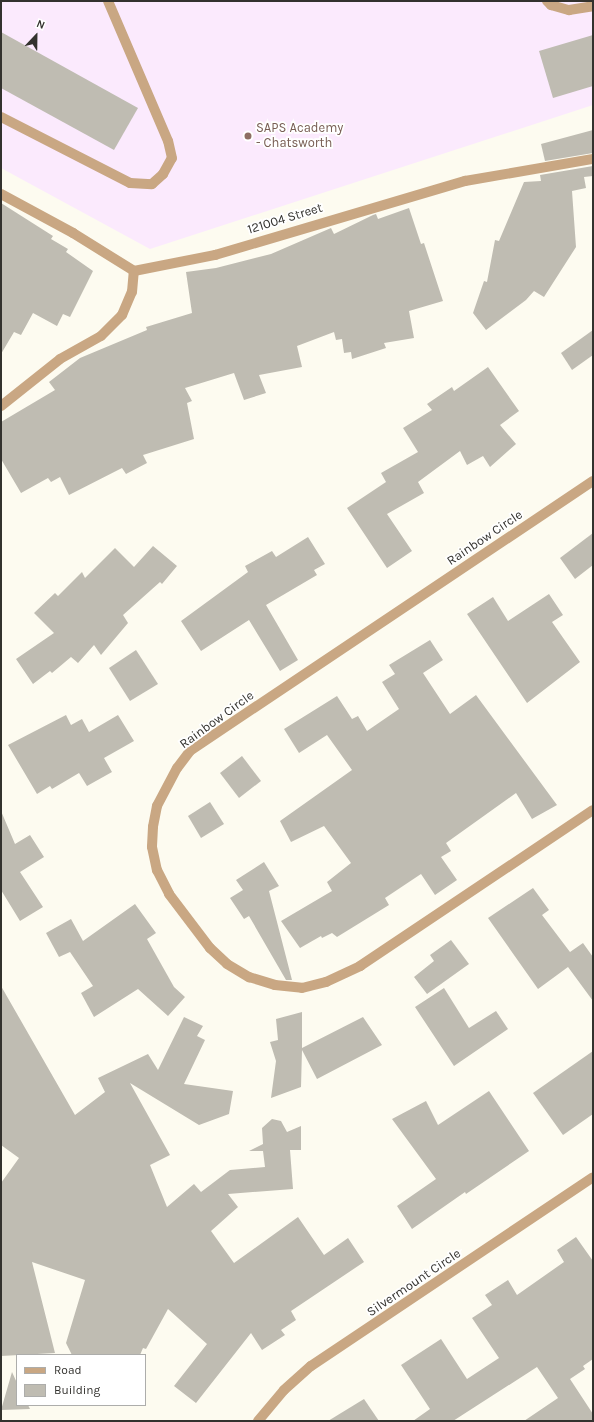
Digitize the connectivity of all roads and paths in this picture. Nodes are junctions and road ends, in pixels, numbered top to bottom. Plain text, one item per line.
1 (108, 1) edge
2 (547, 1) edge
3 (593, 6) edge
4 (1, 117) edge
5 (593, 159) edge
6 (1, 194) edge
7 (134, 271) junction
8 (1, 406) edge
9 (593, 481) edge
10 (593, 810) edge
11 (593, 1177) edge
12 (258, 1421) edge

1 - 4 street
2 - 3 street
5 - 7 street, 121004 Street
6 - 7 street
7 - 8 street
9 - 10 street, Rainbow Circle
11 - 12 street, Silvermount Circle

